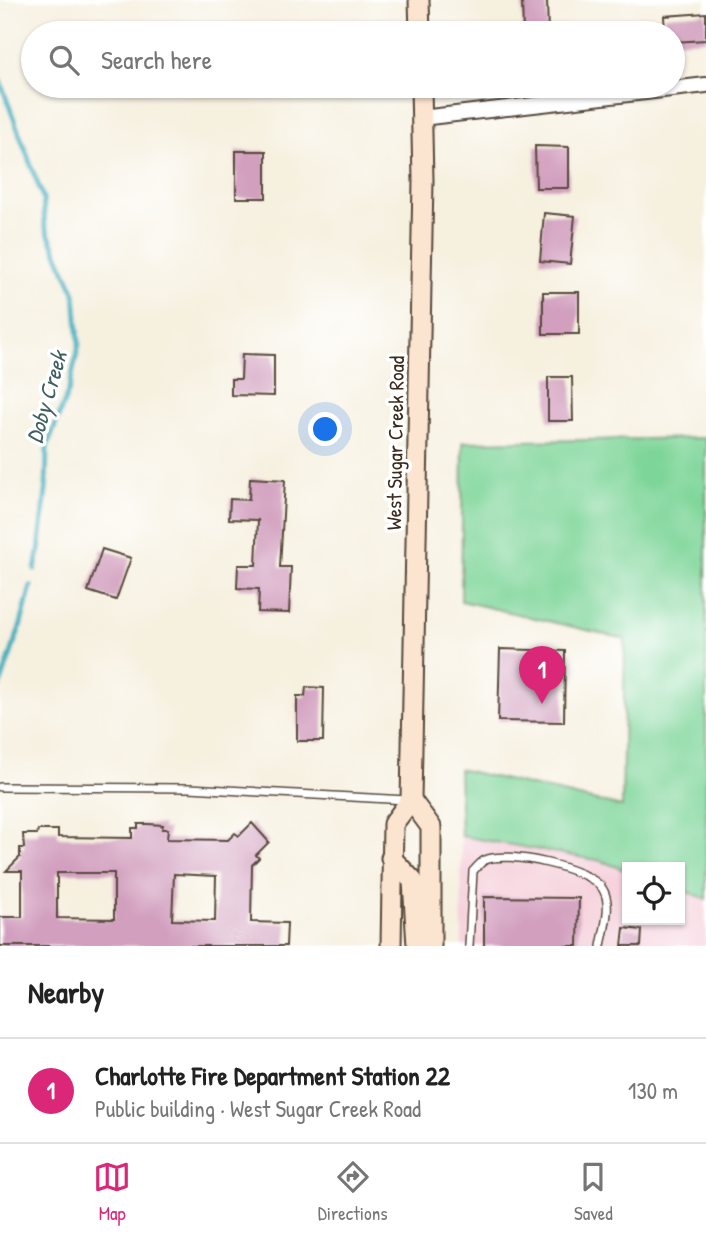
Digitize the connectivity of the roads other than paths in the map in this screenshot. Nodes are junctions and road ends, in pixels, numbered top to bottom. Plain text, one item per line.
1 (419, 0) edge
2 (420, 21) edge
3 (706, 85) edge
4 (685, 87) edge
5 (421, 98) edge
6 (594, 98) edge
7 (421, 118) junction
8 (0, 787) edge
9 (411, 800) junction
10 (391, 858) junction
11 (391, 946) edge
12 (417, 946) edge
13 (431, 946) edge
14 (469, 946) edge
15 (601, 946) edge

1 - 2 main road
3 - 4 street
5 - 7 main road, West Sugar Creek Road
6 - 7 street
7 - 9 main road, West Sugar Creek Road
8 - 9 lane
9 - 10 main road
9 - 13 main road
10 - 11 main road
10 - 12 main road
14 - 15 lane

